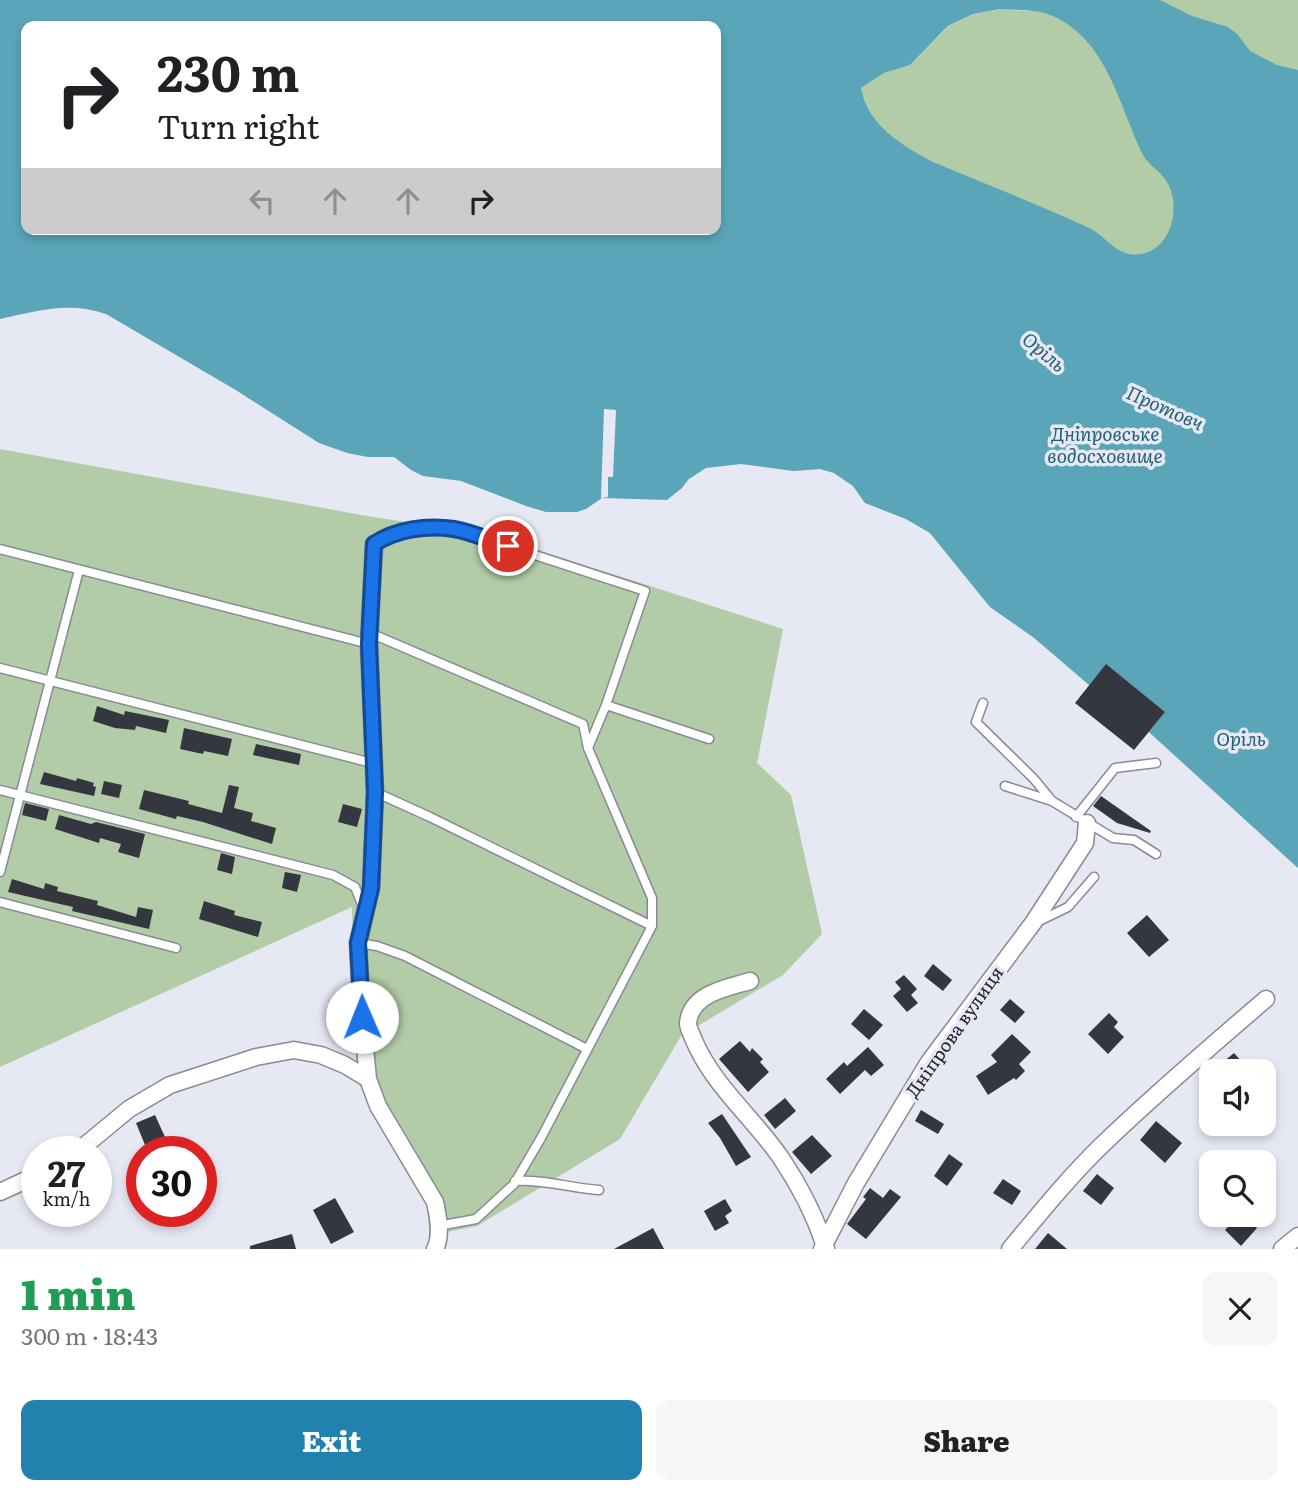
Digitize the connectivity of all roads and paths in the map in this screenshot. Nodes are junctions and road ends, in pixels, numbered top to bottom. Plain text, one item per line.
1 (374, 544) joint
2 (0, 549) edge
3 (79, 570) junction
4 (369, 638) junction
5 (0, 668) edge
6 (49, 682) junction
7 (983, 704) dead end
8 (606, 705) junction
9 (709, 739) dead end
10 (588, 748) junction
11 (1156, 762) dead end
12 (372, 763) junction
13 (1005, 786) dead end
14 (0, 789) edge
15 (375, 792) junction
16 (19, 795) junction
17 (1052, 801) junction
18 (1081, 820) junction
19 (1156, 853) dead end
20 (0, 872) edge
21 (1094, 877) dead end
22 (0, 902) edge
23 (364, 909) junction
24 (1033, 923) junction
25 (652, 926) junction
26 (358, 943) junction
27 (176, 948) dead end
28 (750, 981) dead end
29 (1266, 999) dead end
30 (587, 1049) junction
31 (368, 1079) junction
32 (97, 1136) edge
33 (515, 1181) junction
34 (21, 1182) edge
35 (599, 1190) dead end
36 (0, 1192) edge
37 (438, 1226) junction
38 (1298, 1236) edge
39 (824, 1247) edge
40 (435, 1249) edge
41 (1010, 1249) edge
42 (1282, 1249) edge

1 - 4 street
1 - 8 lane
2 - 3 lane
3 - 4 lane
3 - 6 lane
4 - 10 lane
4 - 12 street
5 - 6 lane
6 - 12 lane
6 - 16 lane
7 - 17 lane
8 - 9 lane
8 - 10 lane
10 - 25 lane
11 - 18 lane
12 - 15 street
13 - 17 lane
14 - 16 lane
15 - 23 street
15 - 25 lane
16 - 20 lane
16 - 23 lane
17 - 18 lane
18 - 19 lane
18 - 24 street, Дніпрова вулиця
21 - 24 lane
22 - 27 lane
23 - 26 street
24 - 39 street, Дніпрова вулиця
25 - 30 lane
26 - 30 lane
26 - 31 street
28 - 39 street, Дніпрова вулиця
29 - 41 street
30 - 33 lane
31 - 32 street
31 - 37 street
33 - 35 lane
33 - 37 lane
34 - 36 street
37 - 40 street
38 - 42 street

